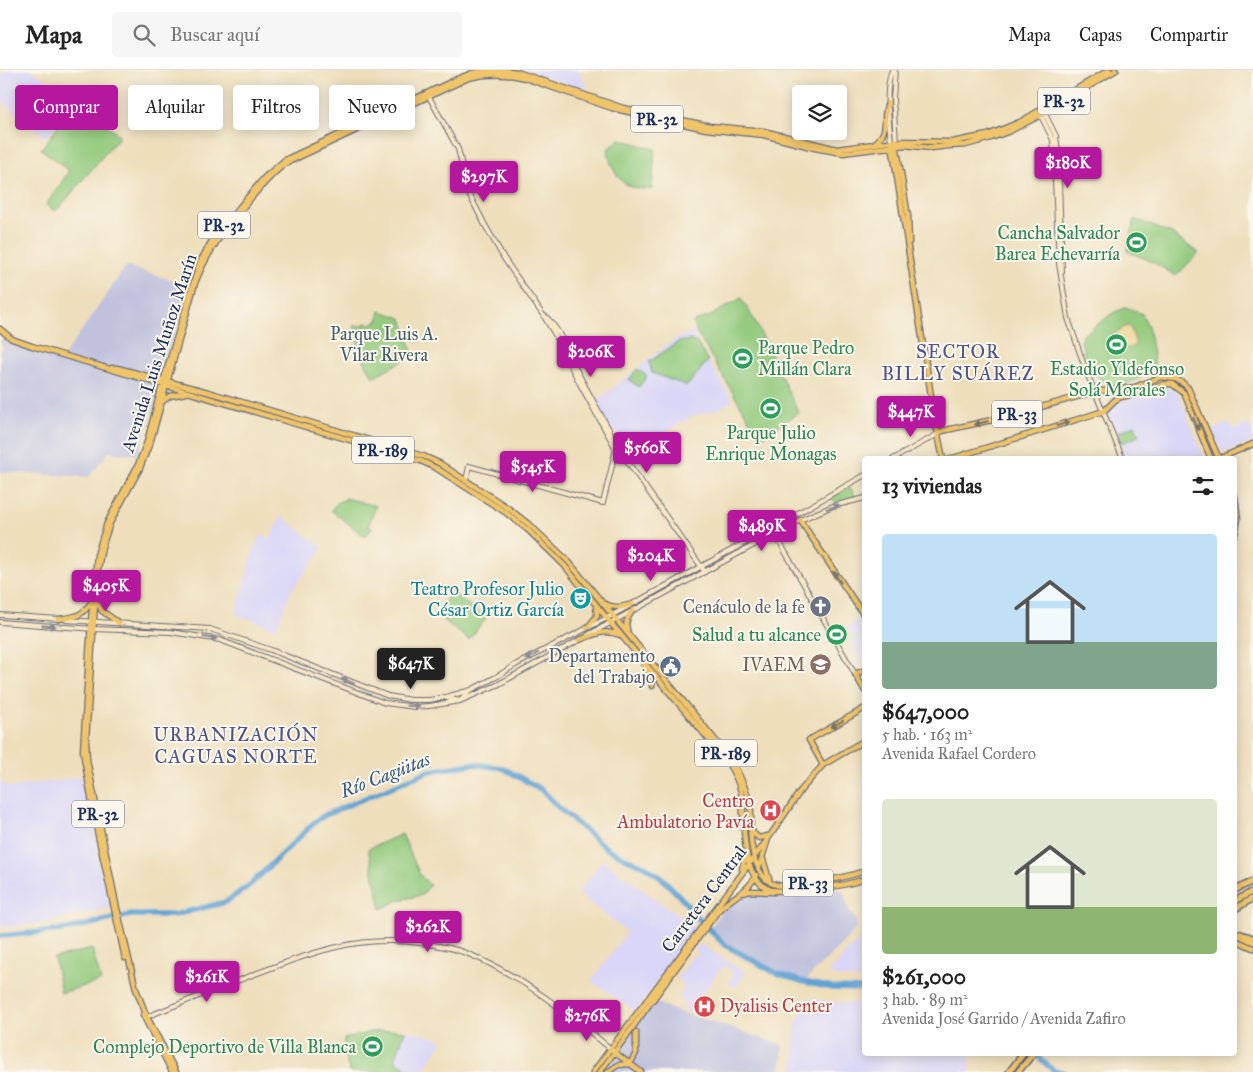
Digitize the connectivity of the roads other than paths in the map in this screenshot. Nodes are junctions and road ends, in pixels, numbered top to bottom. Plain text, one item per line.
1 (893, 70) edge
2 (1110, 70) edge
3 (1116, 70) edge
4 (428, 95) junction
5 (888, 103) junction
6 (605, 104) junction
7 (1041, 112) junction
8 (1004, 134) junction
9 (979, 137) junction
10 (972, 139) junction
11 (874, 144) junction
12 (894, 144) junction
13 (940, 147) junction
14 (543, 315) junction
15 (0, 329) edge
16 (169, 372) junction
17 (151, 379) junction
18 (165, 383) junction
19 (181, 385) junction
20 (1114, 390) junction
21 (188, 392) junction
22 (1095, 392) junction
23 (161, 394) junction
24 (1115, 400) junction
25 (162, 402) junction
26 (1104, 412) junction
27 (938, 434) junction
28 (612, 442) junction
29 (1253, 444) edge
30 (608, 446) dead end
31 (618, 450) junction
32 (898, 456) edge
33 (942, 456) edge
34 (960, 456) edge
35 (1122, 456) edge
36 (1210, 456) edge
37 (1217, 456) edge
38 (1225, 456) edge
39 (625, 459) junction
40 (614, 460) junction
41 (862, 477) edge
42 (466, 480) junction
43 (862, 499) edge
44 (1237, 512) edge
45 (800, 520) junction
46 (779, 524) junction
47 (1237, 524) edge
48 (775, 534) junction
49 (700, 566) junction
50 (705, 572) junction
51 (584, 584) junction
52 (94, 599) junction
53 (598, 603) junction
54 (633, 607) junction
55 (862, 613) edge
56 (0, 615) edge
57 (58, 619) junction
58 (611, 619) junction
59 (92, 621) junction
60 (0, 622) edge
61 (119, 622) junction
62 (587, 628) junction
63 (92, 629) junction
64 (621, 635) junction
65 (629, 636) junction
66 (579, 640) junction
67 (636, 649) junction
68 (862, 670) edge
69 (855, 674) junction
70 (664, 684) junction
71 (652, 686) dead end
72 (862, 686) edge
73 (471, 690) junction
74 (441, 698) junction
75 (680, 698) junction
76 (460, 701) junction
77 (862, 710) edge
78 (862, 742) edge
79 (823, 765) junction
80 (750, 828) junction
81 (770, 836) junction
82 (746, 850) junction
83 (754, 856) junction
84 (762, 856) junction
85 (749, 862) junction
86 (758, 868) junction
87 (862, 872) edge
88 (740, 874) junction
89 (755, 876) junction
90 (862, 879) edge
91 (1253, 881) edge
92 (771, 883) junction
93 (1237, 889) edge
94 (1253, 890) edge
95 (780, 891) junction
96 (734, 897) junction
97 (1253, 898) edge
98 (1237, 900) edge
99 (1253, 902) edge
100 (1238, 907) edge
101 (715, 910) junction
102 (1237, 934) edge
103 (697, 935) junction
104 (1253, 940) edge
105 (1237, 941) edge
106 (1253, 948) edge
107 (684, 966) dead end
108 (677, 967) junction
109 (145, 1018) junction
110 (636, 1032) dead end
111 (614, 1052) junction
112 (1022, 1056) edge
113 (1031, 1056) edge
114 (630, 1064) junction
115 (172, 1072) edge
116 (176, 1072) edge
117 (593, 1072) edge
118 (600, 1072) edge
119 (608, 1072) edge
120 (641, 1072) edge
121 (1009, 1072) edge
122 (1018, 1072) edge

1 - 5 main road
1 - 12 main road
2 - 7 main road, Avenida Luis Muñoz Marín / PR-32
3 - 7 main road, Avenida Luis Muñoz Marín / PR-32
4 - 6 main road, Avenida Luis Muñoz Marín / PR-32
4 - 14 main road
4 - 16 main road, Avenida Luis Muñoz Marín / PR-32
5 - 11 main road
5 - 12 main road
6 - 11 main road, Avenida Luis Muñoz Marín / PR-32
6 - 12 main road, Avenida Luis Muñoz Marín / PR-32
7 - 8 main road, Avenida Luis Muñoz Marín / PR-32
7 - 9 main road, Avenida Luis Muñoz Marín / PR-32
7 - 22 main road
8 - 9 main road
8 - 13 main road, Avenida Luis Muñoz Marín / PR-32
9 - 10 main road, Avenida Luis Muñoz Marín / PR-32
10 - 12 main road, Avenida Luis Muñoz Marín / PR-32
10 - 13 main road
11 - 12 main road, Avenida Luis Muñoz Marín / PR-32
12 - 13 main road, Avenida Luis Muñoz Marín / PR-32
12 - 27 main road
14 - 28 main road
14 - 31 main road
15 - 17 main road, PR-189
16 - 17 main road
16 - 18 main road, Avenida Luis Muñoz Marín / PR-32
16 - 19 main road
17 - 18 main road, PR-189
17 - 23 main road
18 - 19 main road, PR-189
18 - 21 main road, PR-189
18 - 23 main road, Avenida Luis Muñoz Marín / PR-32
18 - 25 main road, Avenida Luis Muñoz Marín / PR-32
19 - 42 main road, PR-189
20 - 22 main road, PR-33
20 - 24 main road
20 - 37 main road, PR-33
21 - 25 main road
21 - 51 main road, PR-189
22 - 26 main road
22 -> 27 main road, PR-33
23 - 52 main road, Avenida Luis Muñoz Marín / PR-32
24 - 26 main road
24 -> 36 main road
25 - 52 main road, Avenida Luis Muñoz Marín / PR-32
34 -> 26 main road, PR-33
26 - 35 main road
27 - 32 main road
27 - 33 main road
28 - 30 main road
28 - 31 main road
29 - 38 main road
31 - 39 main road
31 - 40 main road
39 - 40 main road
39 - 49 main road
40 - 42 main road
41 - 46 main road
42 - 51 main road, PR-189
45 -> 43 main road
44 - 47 main road
45 - 48 main road
55 -> 45 main road
46 - 48 main road
46 - 49 main road
48 - 50 main road
48 - 69 main road
49 - 50 main road
49 - 54 main road
50 - 54 main road
51 - 53 main road, PR-189
52 - 57 main road
52 - 59 main road, Avenida Luis Muñoz Marín / PR-32
52 - 61 main road
53 - 54 main road
53 - 58 main road, PR-189
53 - 62 main road
54 - 58 main road
54 - 65 main road
56 - 57 main road
57 - 59 main road
58 - 62 main road
58 - 64 main road, PR-189
58 - 65 main road, PR-189
58 - 66 main road
59 - 61 main road
59 - 63 main road, Avenida Luis Muñoz Marín / PR-32
60 -> 63 main road
74 -> 61 main road
62 -> 73 main road
63 -> 76 main road
63 - 109 main road, Avenida Luis Muñoz Marín / PR-32
64 - 66 main road
64 - 67 main road, PR-189
65 - 67 main road, PR-189
66 - 76 main road
67 - 70 main road, PR-189
67 - 71 main road
67 - 75 main road, PR-189
68 - 69 main road
69 - 72 main road
70 - 75 main road
70 - 82 main road, PR-189
73 - 74 main road
73 - 76 main road
74 - 76 main road
75 - 80 main road, PR-189
77 -> 79 main road
78 - 79 main road
79 - 81 main road
80 - 81 main road
80 - 83 main road, PR-189
81 - 83 main road, Carretera Central
81 - 84 main road, Carretera Central
82 - 85 main road, PR-189
82 - 88 main road
83 - 85 main road, Carretera Central
83 - 86 main road, PR-33
84 - 86 main road, Carretera Central
84 - 92 main road
85 - 88 main road, Carretera Central
85 - 89 main road
86 - 89 main road, Carretera Central
86 - 92 main road, PR-33
87 - 92 main road, PR-33
88 - 101 main road, Carretera Central
89 - 95 main road, PR-33
89 - 96 main road, Carretera Central
90 - 95 main road, PR-33
91 - 93 highway
94 - 98 highway
95 - 96 main road
96 - 101 main road, Carretera Central
97 - 100 highway
99 - 100 highway
101 - 103 main road, Carretera Central
102 - 104 highway
103 - 108 main road, Carretera Central
103 - 111 main road, Carretera Central
105 - 106 main road
107 - 108 main road
108 - 111 main road, Carretera Central
109 - 111 main road
109 - 115 main road, Avenida Luis Muñoz Marín / PR-32
109 - 116 main road, Avenida Luis Muñoz Marín / PR-32
110 - 114 main road
111 - 114 main road
111 - 117 main road, Carretera Central
111 - 118 main road, Carretera Central
112 - 121 highway
113 - 122 highway
114 - 119 main road
114 - 120 main road

